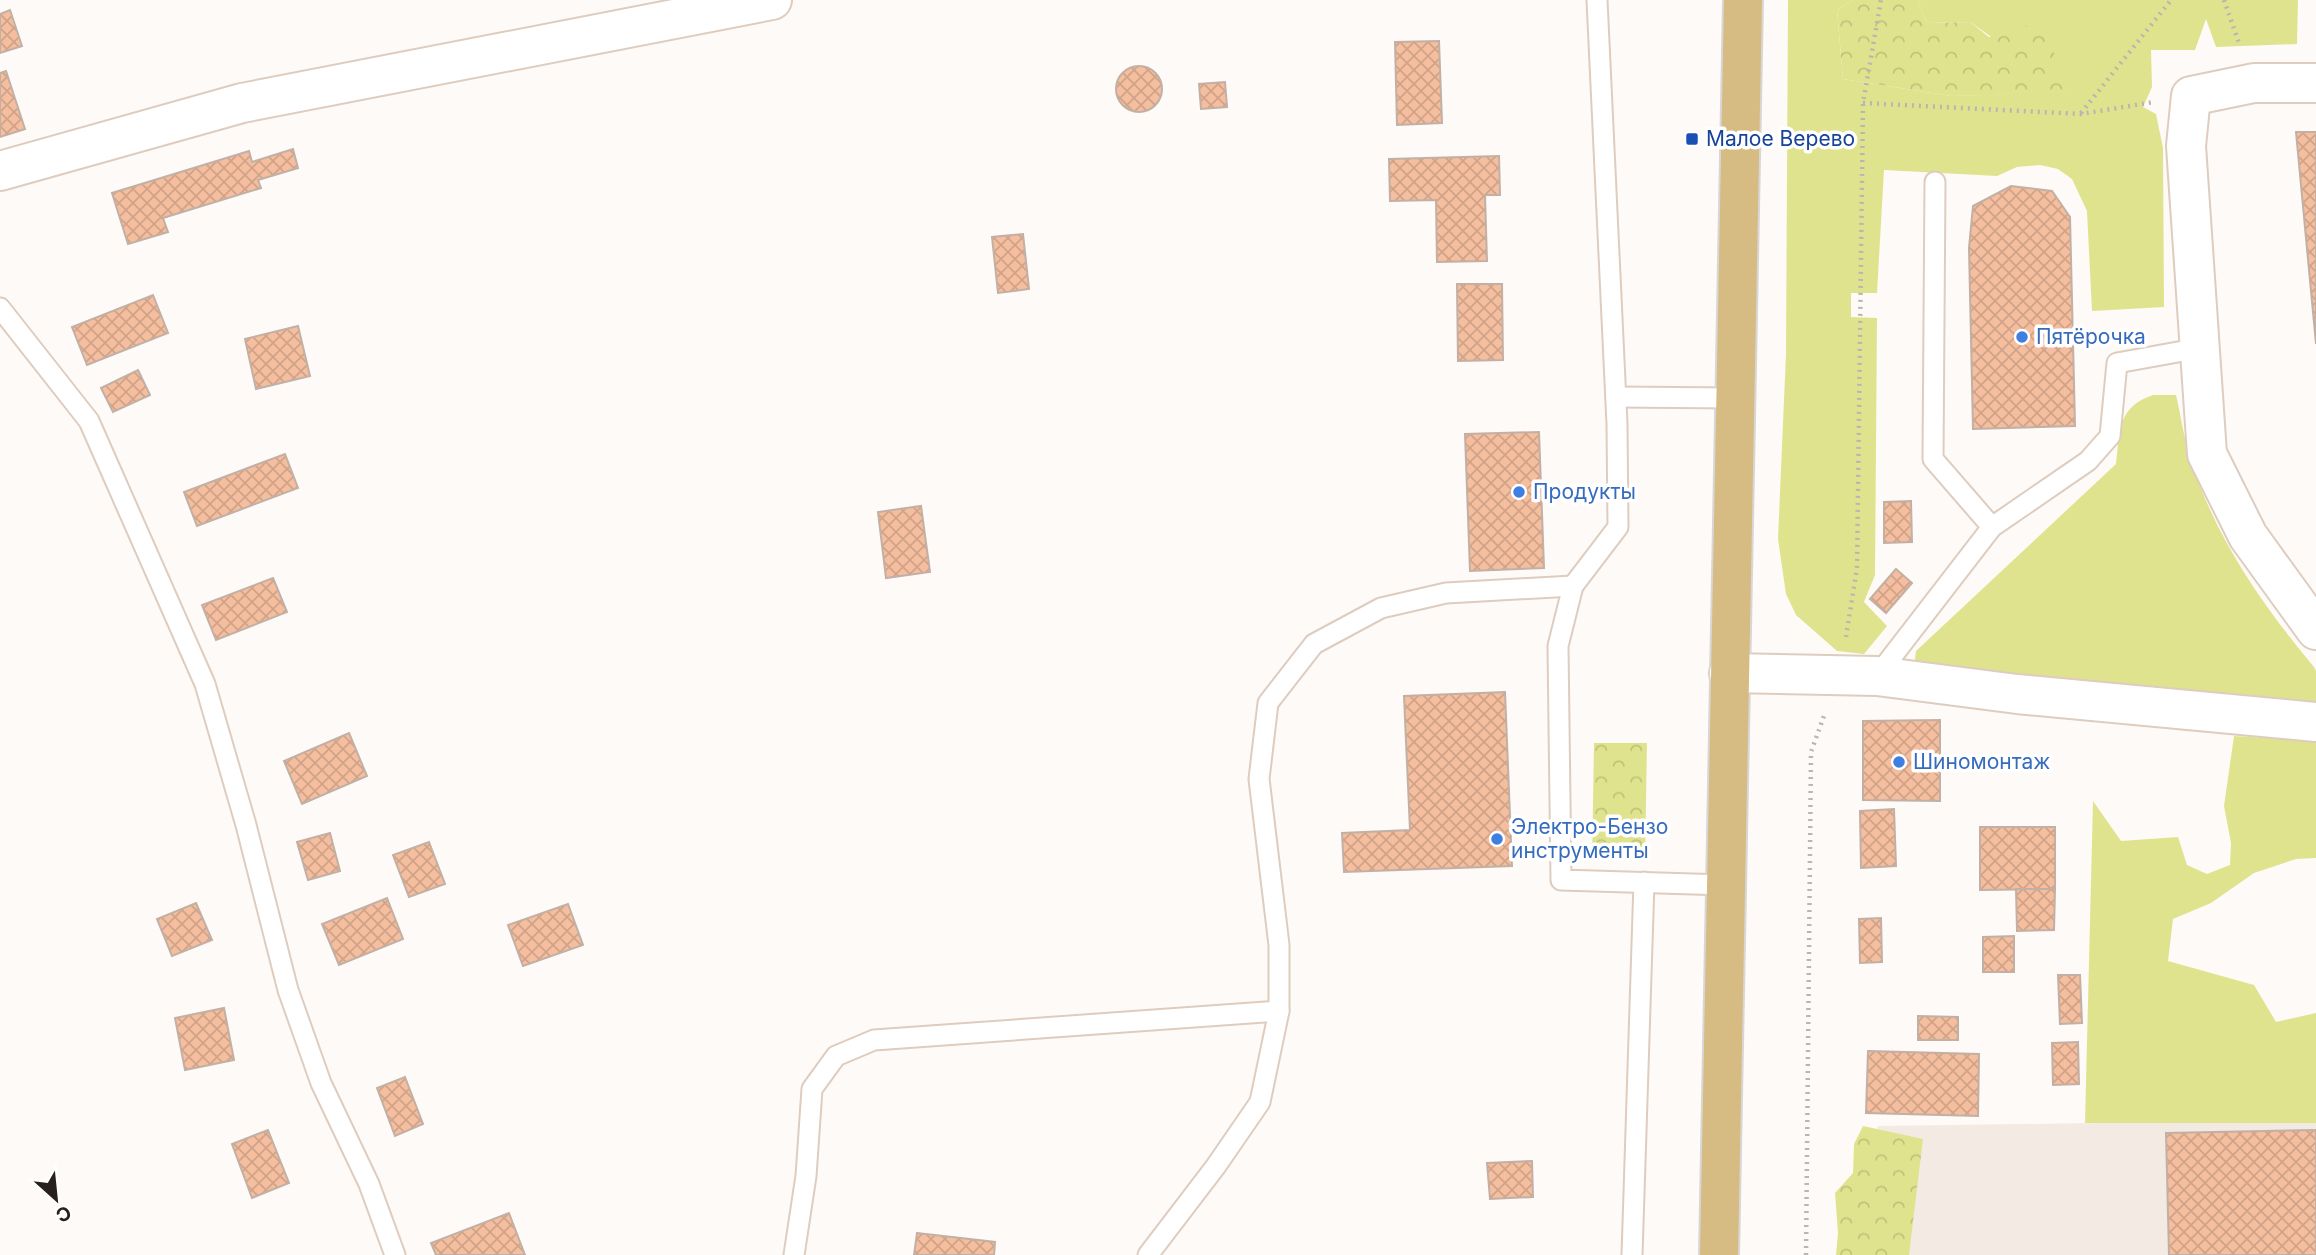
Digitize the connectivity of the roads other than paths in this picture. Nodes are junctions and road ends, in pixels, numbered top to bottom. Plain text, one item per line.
1 (1597, 0) edge
2 (1744, 0) edge
3 (764, 1) edge
4 (2316, 82) edge
5 (0, 171) edge
6 (1935, 182) dead end
7 (0, 308) edge
8 (2200, 348) junction
9 (1616, 397) junction
10 (1735, 398) junction
11 (1992, 527) junction
12 (1573, 586) junction
13 (2316, 630) edge
14 (1728, 673) junction
15 (1877, 676) junction
16 (2316, 722) edge
17 (1644, 882) junction
18 (1726, 885) junction
19 (1279, 1012) junction
20 (395, 1255) edge
21 (794, 1255) edge
22 (1148, 1255) edge
23 (1632, 1255) edge
24 (1719, 1255) edge

1 - 9 lane
2 - 10 main road
3 - 5 street
4 - 8 street
6 - 11 lane
7 - 20 lane
8 - 11 lane
8 - 13 street
9 - 10 lane
9 - 12 lane
10 - 14 main road
11 - 15 lane
12 - 17 lane
12 - 19 lane
14 - 15 street
14 - 18 main road
15 - 16 street
17 - 18 lane
17 - 23 lane
18 - 24 main road
19 - 21 lane
19 - 22 lane

